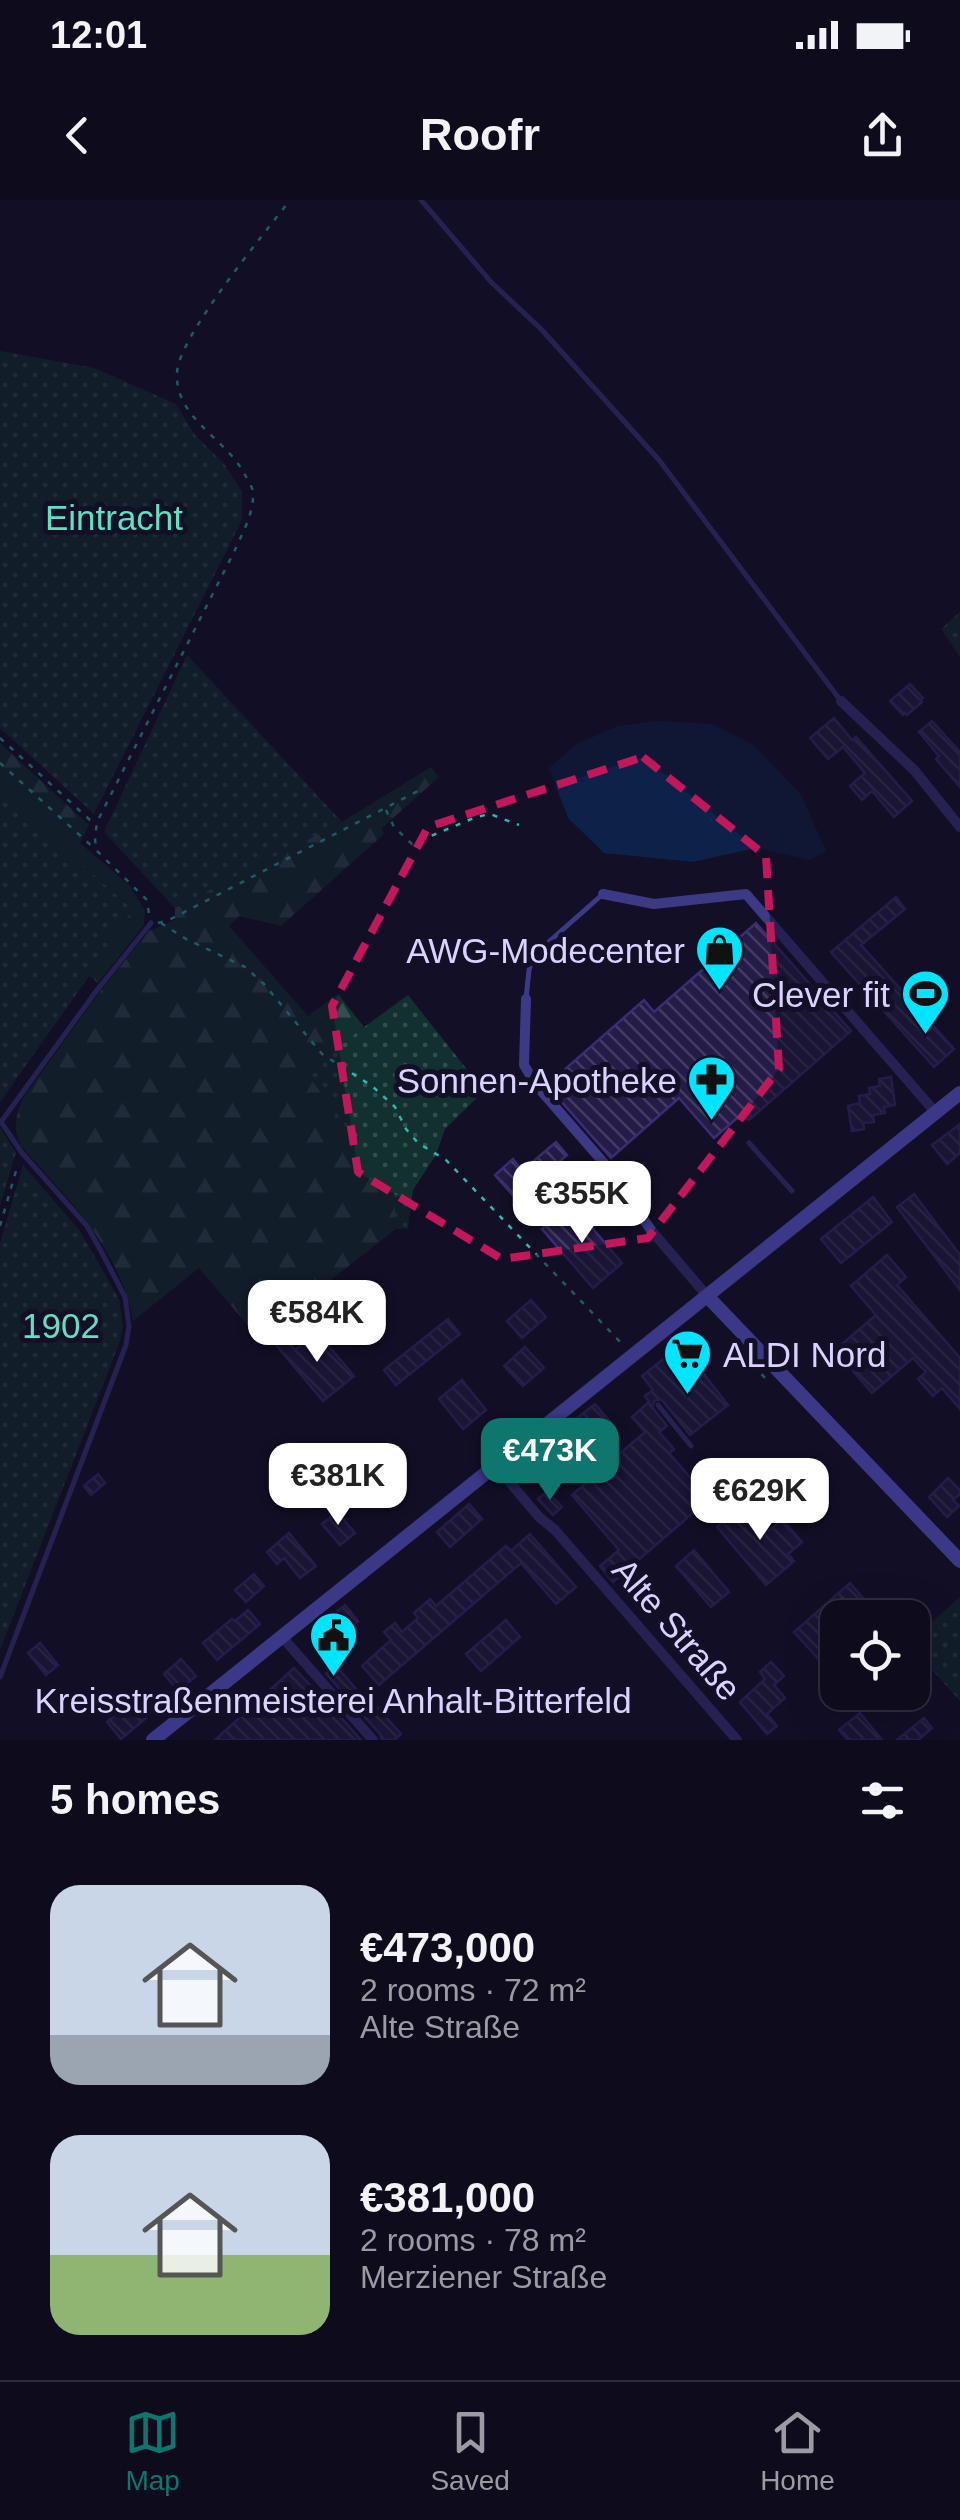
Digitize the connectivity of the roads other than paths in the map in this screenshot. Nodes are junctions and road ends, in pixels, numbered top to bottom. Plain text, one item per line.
1 (421, 200) edge
2 (841, 701) joint
3 (960, 827) edge
4 (603, 894) joint
5 (150, 923) road end
6 (526, 998) joint
7 (960, 1094) edge
8 (936, 1113) junction
9 (749, 1144) dead end
10 (610, 1173) junction
11 (792, 1191) dead end
12 (578, 1200) dead end
13 (708, 1296) junction
14 (658, 1405) dead end
15 (692, 1446) dead end
16 (496, 1466) junction
17 (960, 1562) edge
18 (282, 1637) junction
19 (0, 1677) edge
20 (153, 1740) edge
21 (373, 1740) edge
22 (737, 1740) edge

1 - 2 lane
2 - 3 street
4 - 6 lane
4 - 8 street
5 - 19 lane
6 - 10 street
7 - 8 main road
8 - 13 main road
9 - 11 lane
10 - 12 lane
10 - 13 street
13 - 16 main road
13 - 17 main road
14 - 15 lane
16 - 18 main road
16 - 22 street, Alte Straße
18 - 20 main road
18 - 21 street

